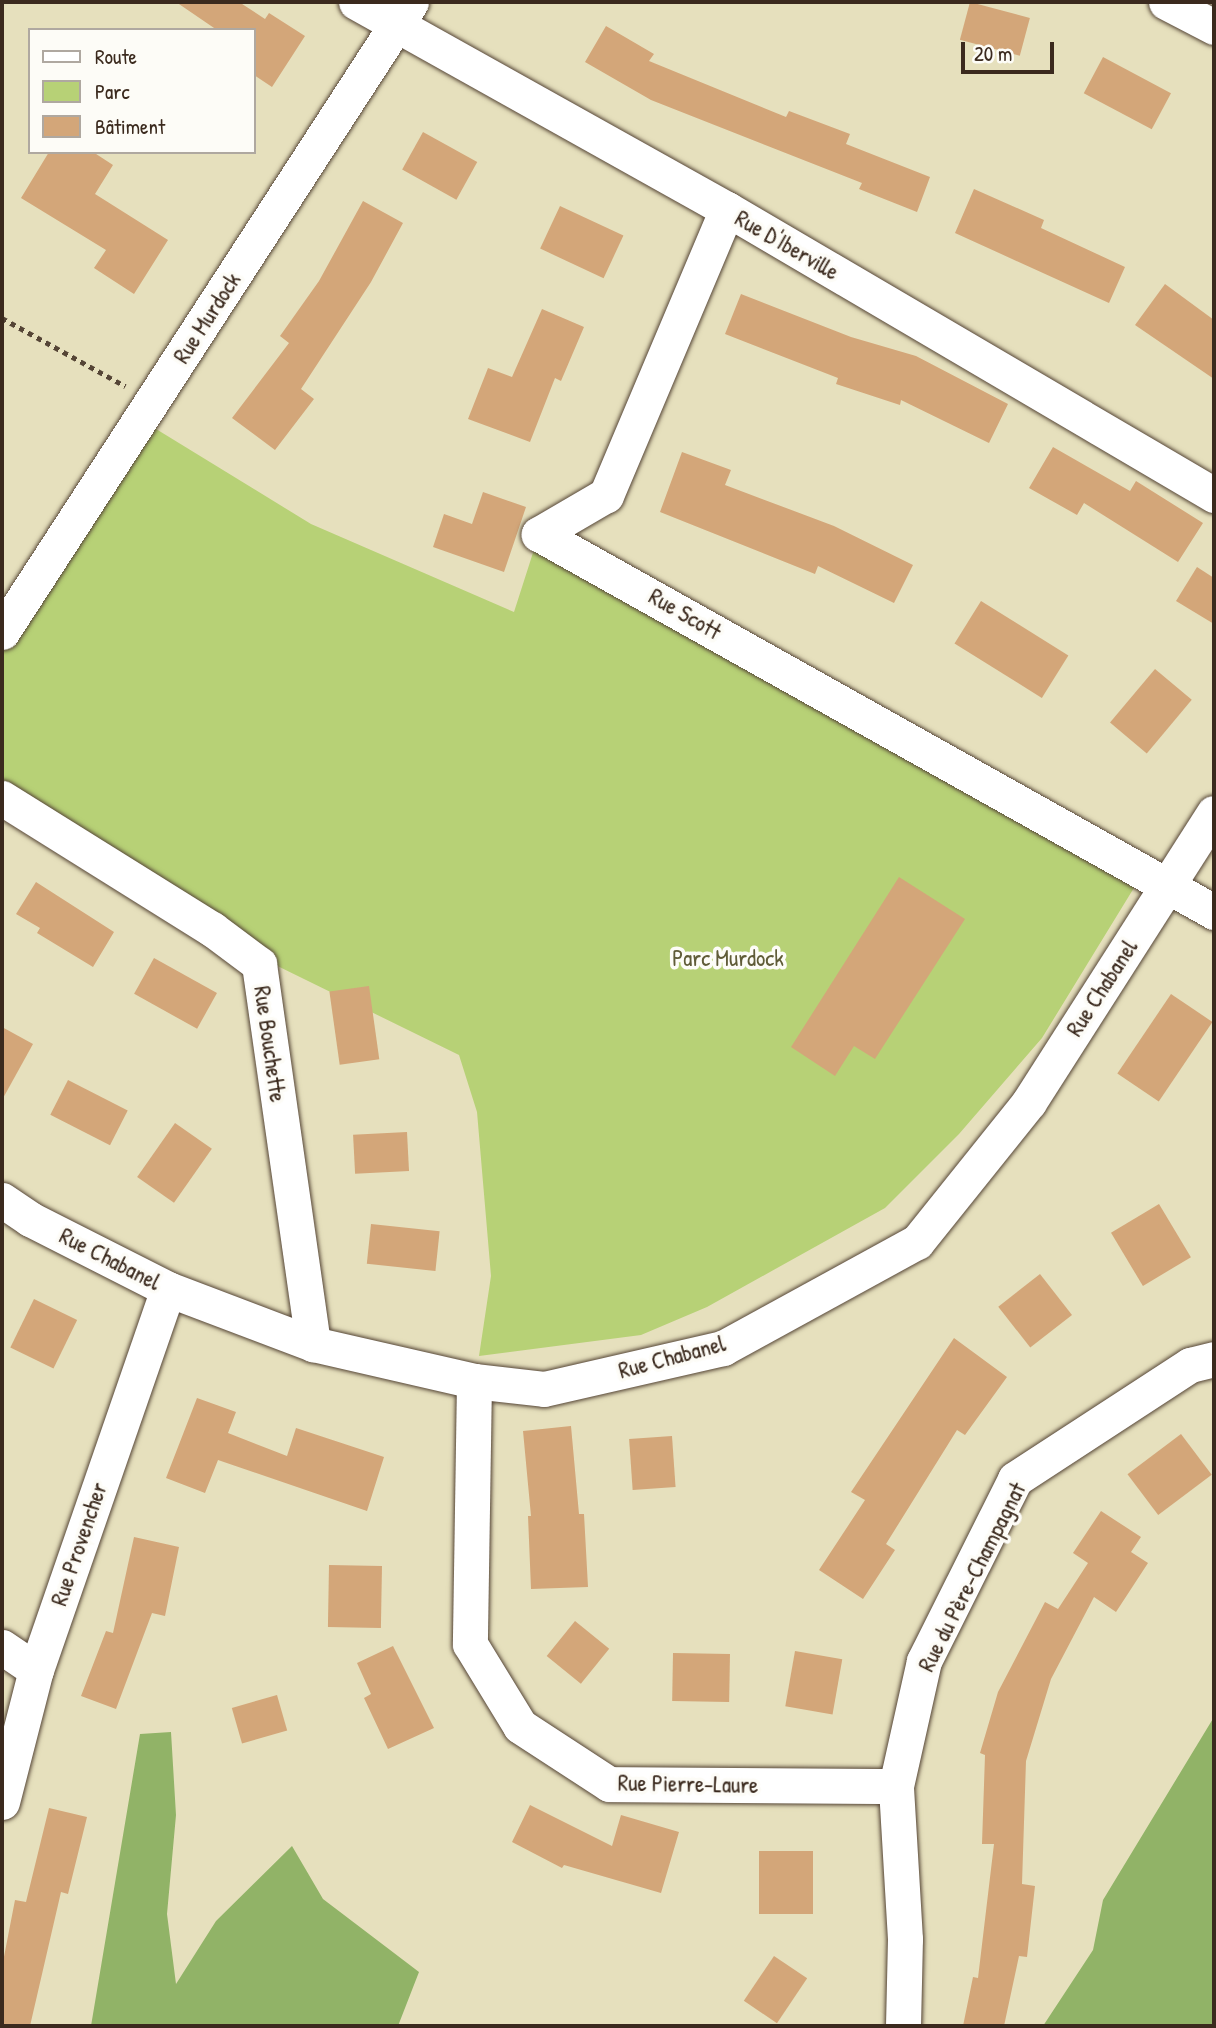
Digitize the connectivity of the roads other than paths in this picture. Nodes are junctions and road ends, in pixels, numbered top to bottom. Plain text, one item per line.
1 (356, 2) edge
2 (1166, 2) edge
3 (403, 14) edge
4 (1214, 27) edge
5 (727, 209) junction
6 (1214, 495) edge
7 (2, 632) edge
8 (2, 798) edge
9 (1214, 813) edge
10 (1166, 888) junction
11 (1214, 912) edge
12 (2, 1200) edge
13 (168, 1289) junction
14 (313, 1344) junction
15 (1214, 1359) edge
16 (474, 1381) junction
17 (2, 1647) edge
18 (36, 1670) junction
19 (896, 1786) junction
20 (2, 1802) edge
21 (903, 2026) edge

1 - 3 street, Rue D'Iberville
2 - 4 street
3 - 5 street, Rue D'Iberville
3 - 7 street, Rue Murdock
5 - 6 street, Rue D'Iberville
5 - 10 street, Rue Scott
8 - 14 street, Rue Bouchette
9 - 10 street, Rue Chabanel
10 - 11 street
10 - 16 street, Rue Chabanel
12 - 13 street, Rue Chabanel
13 - 14 street, Rue Chabanel
13 - 18 street, Rue Provencher
14 - 16 street, Rue Chabanel
15 - 19 street, Rue du Père-Champagnat
16 - 19 street, Rue Pierre-Laure
17 - 18 street
18 - 20 street, Rue Provencher
19 - 21 street, Rue du Père-Champagnat

